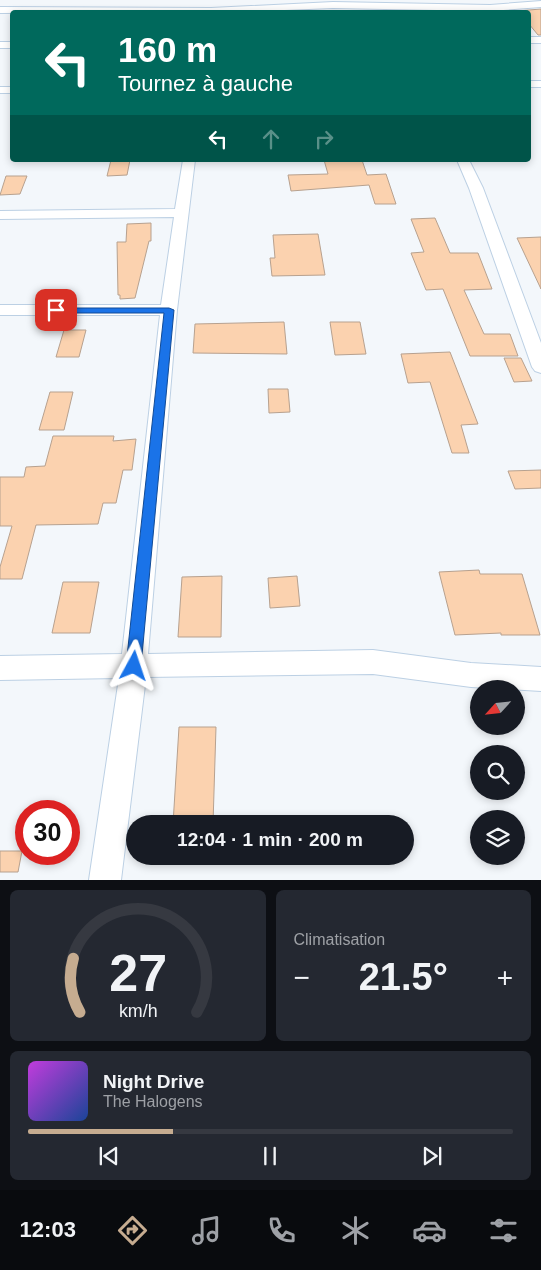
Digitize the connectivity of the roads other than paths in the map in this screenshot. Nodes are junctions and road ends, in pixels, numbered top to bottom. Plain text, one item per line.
1 (541, 4) edge
2 (389, 7) edge
3 (246, 10) edge
4 (189, 162) edge
5 (464, 162) edge
6 (182, 213) junction
7 (0, 215) edge
8 (0, 310) edge
9 (169, 310) junction
10 (541, 367) edge
11 (134, 666) junction
12 (0, 668) edge
13 (541, 679) edge
14 (105, 880) edge

1 - 2 street
2 - 3 street
4 - 6 street
5 - 10 street
6 - 7 street
6 - 9 street
8 - 9 street
9 - 11 street
11 - 12 street
11 - 13 street
11 - 14 street

